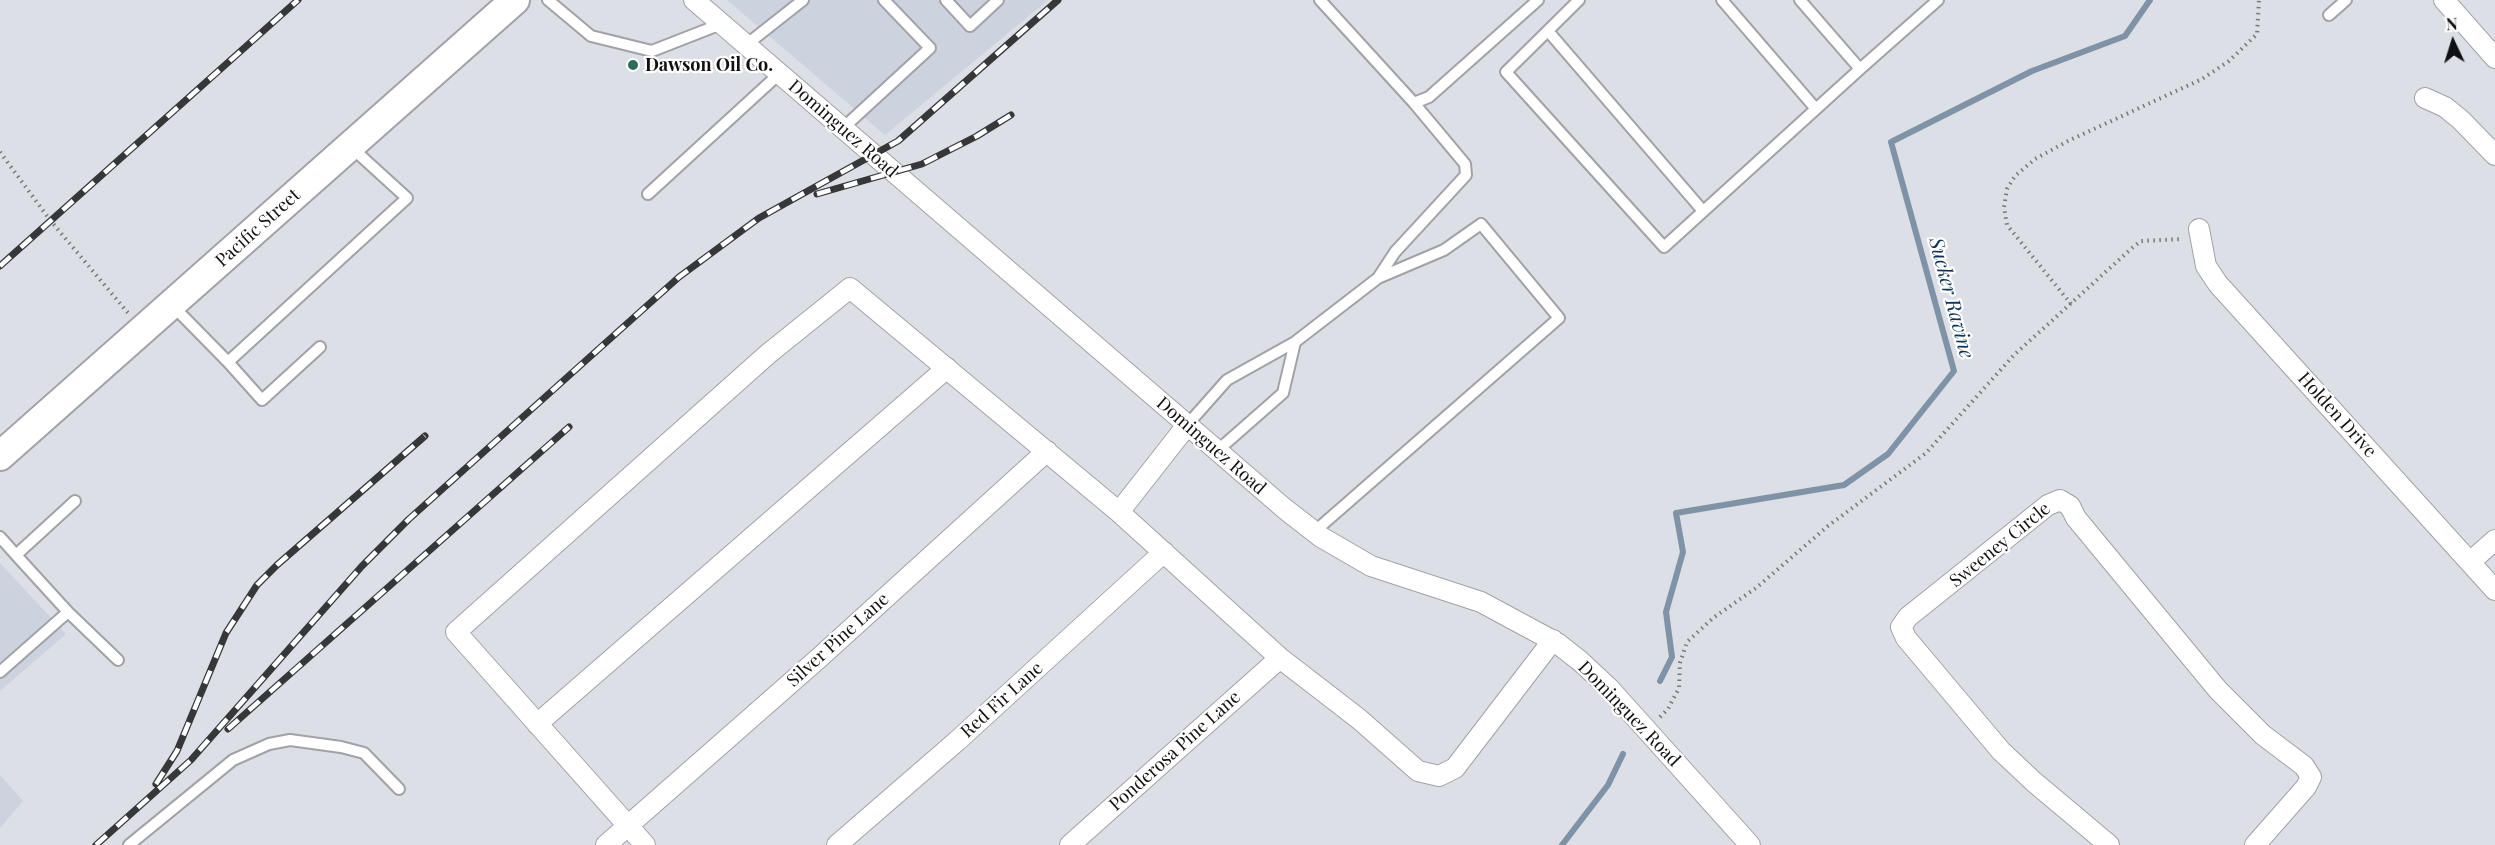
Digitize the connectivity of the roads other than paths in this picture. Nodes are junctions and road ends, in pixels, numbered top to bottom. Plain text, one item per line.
1 (515, 0) edge
2 (548, 0) edge
3 (694, 0) edge
4 (803, 0) edge
5 (884, 0) edge
6 (946, 0) edge
7 (998, 0) edge
8 (1320, 0) edge
9 (1538, 0) edge
10 (1579, 0) edge
11 (1722, 0) edge
12 (1800, 0) edge
13 (1938, 0) edge
14 (2346, 0) edge
15 (2444, 0) edge
16 (2329, 15) dead end
17 (721, 24) junction
18 (1548, 31) junction
19 (746, 45) junction
20 (2495, 58) edge
21 (1860, 69) junction
22 (779, 74) junction
23 (2425, 98) dead end
24 (1414, 103) junction
25 (1816, 109) junction
26 (842, 129) junction
27 (351, 146) junction
28 (2495, 155) edge
29 (648, 194) dead end
30 (1703, 211) junction
31 (2199, 234) road end
32 (1378, 278) junction
33 (172, 304) junction
34 (1295, 342) junction
35 (320, 347) dead end
36 (228, 362) junction
37 (947, 368) junction
38 (1188, 424) junction
39 (1047, 451) junction
40 (1217, 451) junction
41 (0, 456) edge
42 (75, 501) dead end
43 (1119, 512) junction
44 (1314, 532) junction
45 (0, 537) edge
46 (2495, 540) edge
47 (1164, 552) junction
48 (16, 555) junction
49 (2470, 562) junction
50 (2495, 590) edge
51 (68, 612) junction
52 (1553, 640) junction
53 (1280, 658) junction
54 (118, 660) dead end
55 (0, 672) edge
56 (537, 724) junction
57 (399, 789) dead end
58 (627, 826) junction
59 (129, 845) edge
60 (606, 845) edge
61 (645, 845) edge
62 (837, 845) edge
63 (1070, 845) edge
64 (1750, 845) edge
65 (2109, 845) edge
66 (2254, 845) edge

1 - 27 main road, Pacific Street
2 - 17 lane
3 - 17 street, Dominguez Road
4 - 19 lane
5 - 26 lane
6 - 7 lane
8 - 24 lane
9 - 24 lane
10 - 18 lane
11 - 25 lane
12 - 21 lane
13 - 21 lane
14 - 16 lane
15 - 20 street
17 - 19 street, Dominguez Road
18 - 30 lane
18 - 30 lane
19 - 22 street, Dominguez Road
21 - 25 lane
22 - 26 street, Dominguez Road
22 - 29 lane
23 - 28 street
24 - 32 lane
25 - 30 lane
26 - 38 street, Dominguez Road
27 - 33 main road, Pacific Street
27 - 36 lane
31 - 49 street, Holden Drive
32 - 34 lane
32 - 44 lane
33 - 36 lane
33 - 41 main road, Pacific Street
34 - 38 lane
34 - 40 lane
35 - 36 lane
37 - 39 street
37 - 56 street
37 - 56 street
38 - 40 street, Dominguez Road
38 - 43 street
39 - 43 street
39 - 58 street, Silver Pine Lane
40 - 44 street, Dominguez Road
42 - 48 lane
43 - 47 street
44 - 52 street, Dominguez Road
45 - 48 lane
46 - 49 street
47 - 53 street
47 - 62 street, Red Fir Lane
48 - 51 lane
49 - 50 street, Holden Drive
51 - 54 lane
51 - 55 lane
52 - 53 street
52 - 64 street, Dominguez Road
53 - 63 street, Ponderosa Pine Lane
56 - 58 street
57 - 59 lane
58 - 60 street, Silver Pine Lane
58 - 61 street
65 - 66 street, Sweeney Circle

